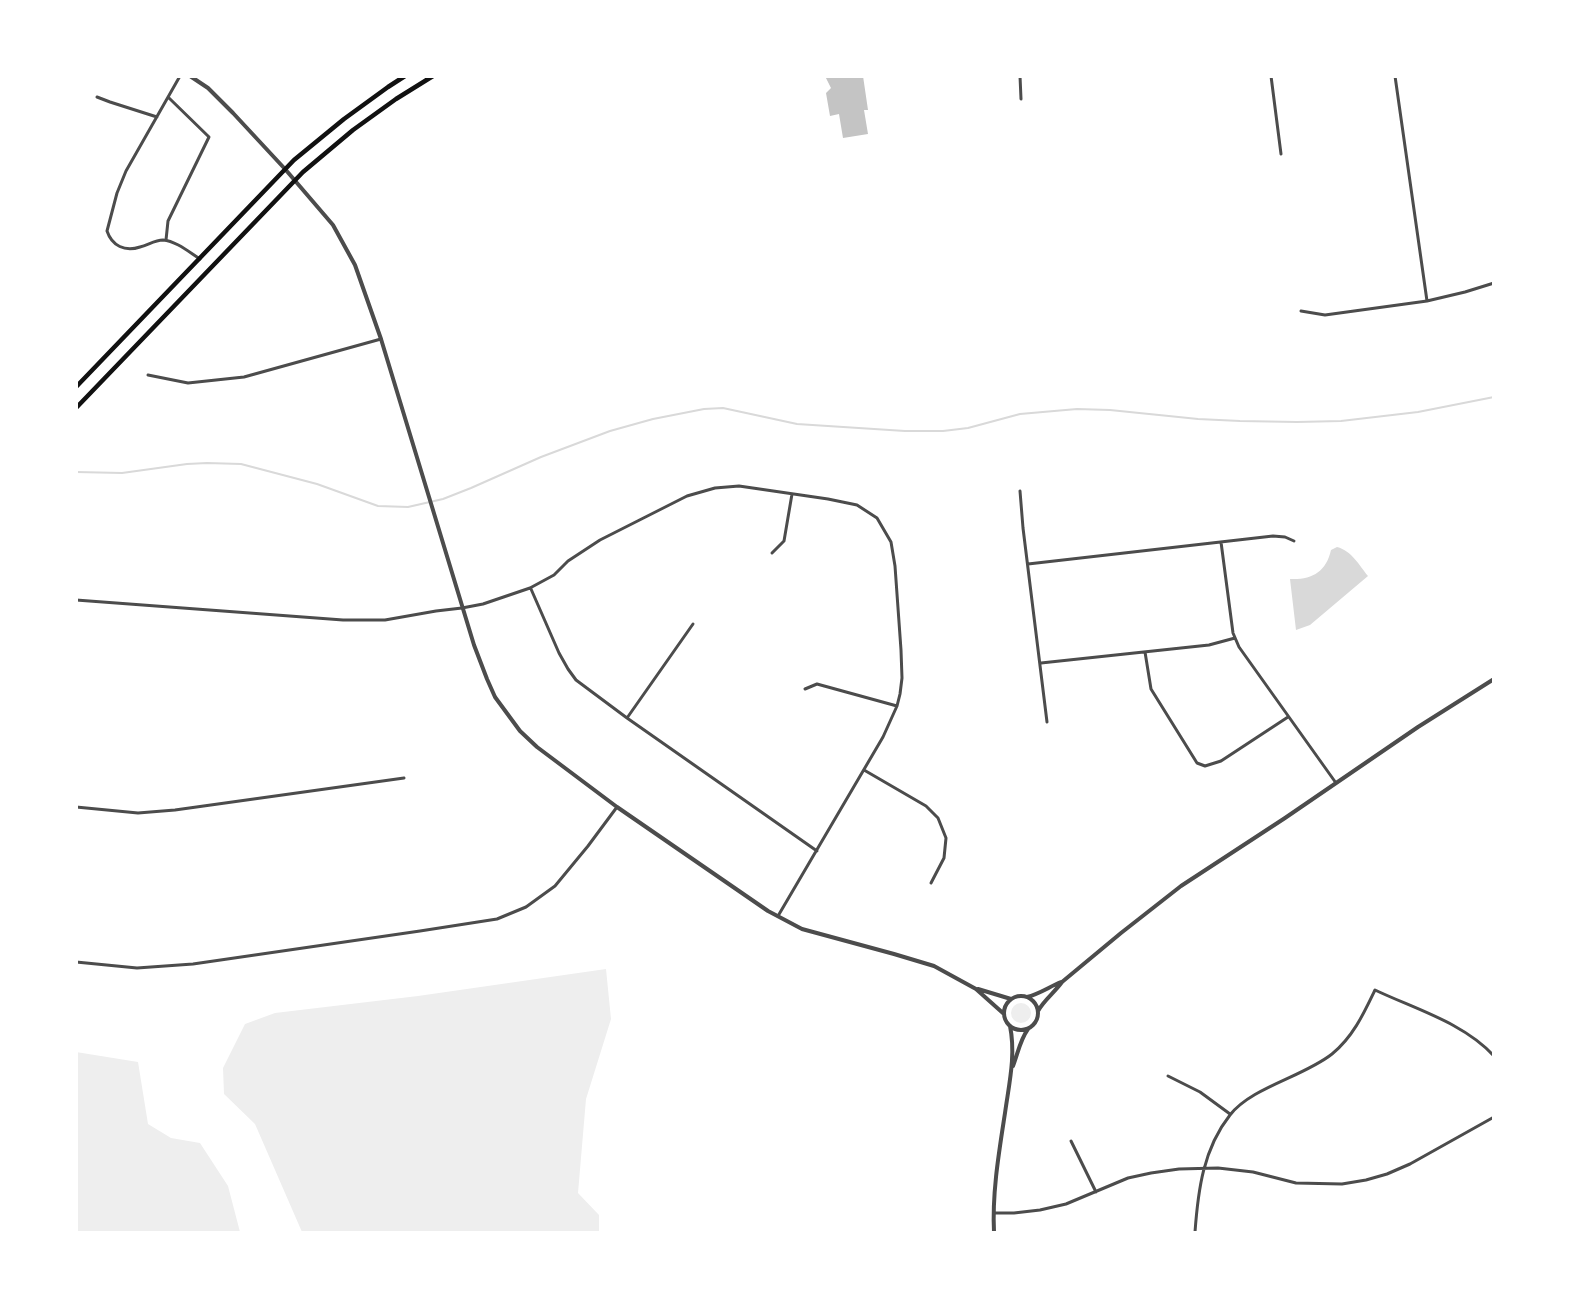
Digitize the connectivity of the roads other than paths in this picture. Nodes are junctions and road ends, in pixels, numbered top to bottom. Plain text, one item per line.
1 (180, 76) edge
2 (190, 76) edge
3 (405, 76) edge
4 (433, 76) edge
5 (1020, 76) edge
6 (1270, 76) edge
7 (1395, 76) edge
8 (97, 97) dead end
9 (169, 98) junction
10 (1021, 99) dead end
11 (157, 117) junction
12 (1281, 153) dead end
13 (285, 169) junction
14 (295, 180) junction
15 (166, 240) junction
16 (200, 259) junction
17 (1494, 283) edge
18 (1427, 301) junction
19 (1301, 310) dead end
20 (381, 339) junction
21 (148, 375) dead end
22 (76, 387) edge
23 (76, 408) edge
24 (1020, 492) dead end
25 (792, 495) junction
26 (1294, 541) dead end
27 (1221, 542) junction
28 (772, 553) dead end
29 (1028, 564) junction
30 (530, 588) junction
31 (76, 600) edge
32 (462, 608) junction
33 (693, 624) dead end
34 (1235, 638) junction
35 (1144, 652) junction
36 (1041, 663) junction
37 (1494, 679) edge
38 (806, 689) dead end
39 (897, 706) junction
40 (1288, 717) junction
41 (627, 718) junction
42 (1047, 722) dead end
43 (864, 770) junction
44 (404, 778) dead end
45 (1336, 783) junction
46 (76, 807) edge
47 (616, 807) junction
48 (816, 851) junction
49 (931, 883) dead end
50 (778, 916) junction
51 (76, 963) edge
52 (1062, 982) junction
53 (976, 989) junction
54 (1026, 997) junction
55 (1011, 999) junction
56 (1038, 1011) junction
57 (1004, 1014) junction
58 (1010, 1026) junction
59 (1028, 1029) junction
60 (1494, 1056) edge
61 (1012, 1066) junction
62 (1168, 1076) dead end
63 (1230, 1114) junction
64 (1494, 1117) edge
65 (1071, 1142) dead end
66 (1203, 1168) junction
67 (1096, 1192) junction
68 (994, 1213) junction
69 (994, 1233) edge
70 (1195, 1233) edge

1 - 9 street
2 - 13 street
3 - 13 main road
4 - 14 main road
5 - 10 street
6 - 12 street
7 - 18 street
8 - 11 street
9 - 11 street
9 - 15 street
11 - 15 street
13 - 14 street
13 - 16 main road
14 - 20 street
14 - 23 main road
15 - 16 street
16 - 22 main road
17 - 18 street
18 - 19 street
20 - 21 street
20 - 32 street
24 - 29 street
25 - 28 street
25 - 30 street
25 - 39 street
26 - 27 street
27 - 29 street
27 - 34 street
29 - 36 street
30 - 32 street
30 - 41 street
31 - 32 street
32 - 47 street
33 - 41 street
34 - 35 street
34 - 40 street
35 - 36 street
35 - 40 street
36 - 42 street
37 - 45 street
38 - 39 street
39 - 43 street
40 - 45 street
41 - 48 street
43 - 48 street
43 - 49 street
44 - 46 street
45 - 52 street
47 - 50 street
47 - 51 street
48 - 50 street
50 - 53 street
52 - 54 street
52 - 56 street
53 - 55 street
53 - 57 street
54 - 55 street
54 - 56 street
55 - 57 street
56 - 59 street
57 - 58 street
58 - 59 street
58 - 61 street
59 - 61 street
60 - 63 street
61 - 68 street
62 - 63 street
63 - 66 street
64 - 66 street
65 - 67 street
66 - 67 street
66 - 70 street
67 - 68 street
68 - 69 street

